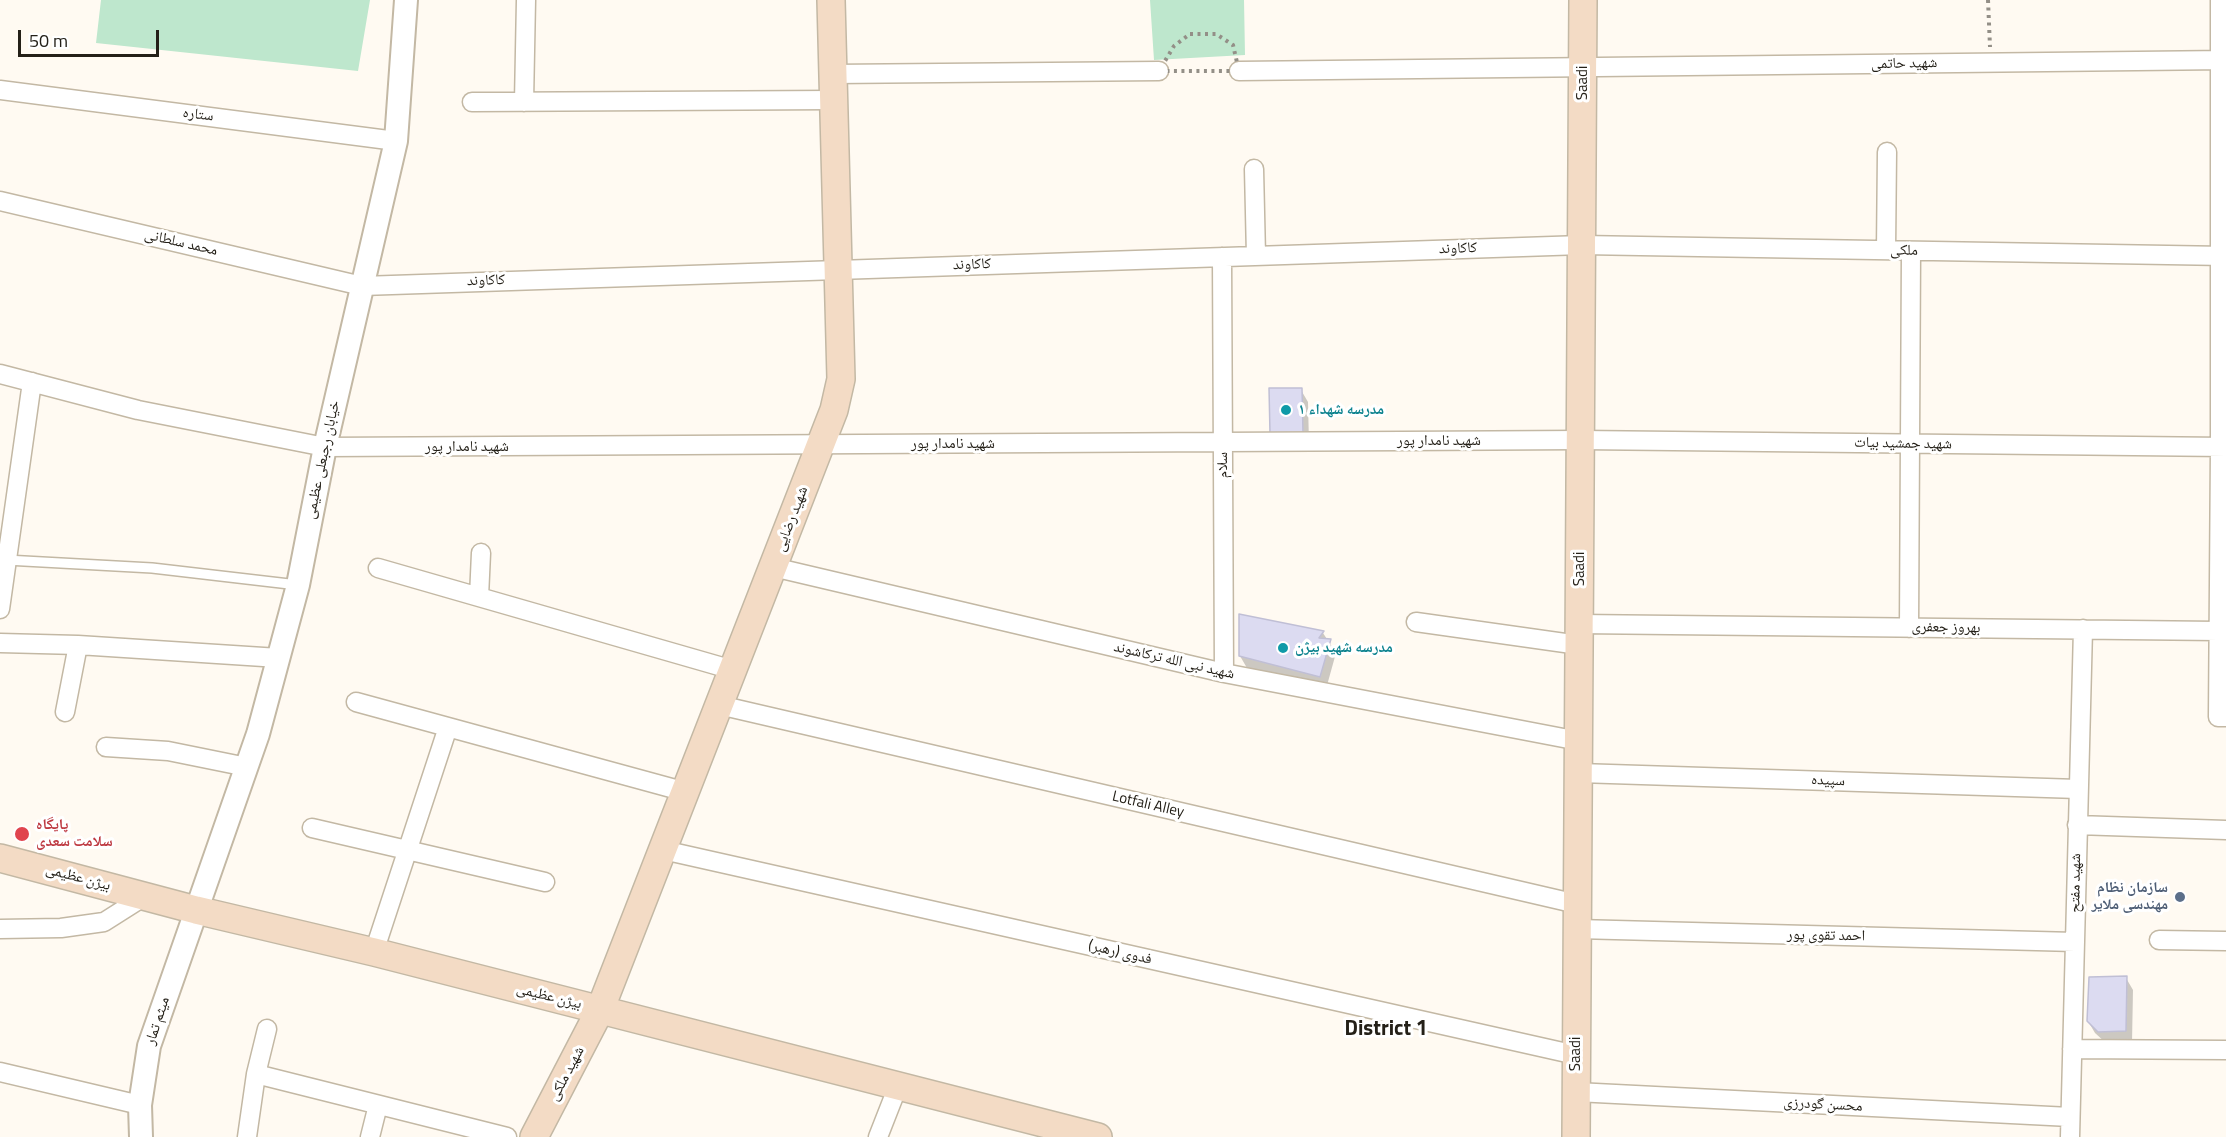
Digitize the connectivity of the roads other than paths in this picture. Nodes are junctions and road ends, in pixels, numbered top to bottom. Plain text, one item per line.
1 (406, 0) edge
2 (526, 0) edge
3 (831, 0) edge
4 (1584, 0) edge
5 (2220, 0) edge
6 (2223, 60) edge
7 (1583, 68) junction
8 (1159, 71) road end
9 (1239, 71) road end
10 (833, 87) junction
11 (0, 90) edge
12 (472, 102) dead end
13 (524, 102) junction
14 (396, 141) junction
15 (1887, 152) dead end
16 (1254, 169) dead end
17 (0, 201) edge
18 (1582, 245) junction
19 (1886, 250) junction
20 (1911, 251) junction
21 (1256, 256) junction
22 (2222, 256) edge
23 (1222, 257) junction
24 (838, 270) junction
25 (362, 286) junction
26 (0, 374) edge
27 (32, 382) junction
28 (1581, 440) junction
29 (1223, 442) junction
30 (1910, 444) junction
31 (820, 445) junction
32 (325, 447) junction
33 (2223, 447) edge
34 (6, 527) edge
35 (481, 553) dead end
36 (6, 560) junction
37 (773, 567) junction
38 (378, 568) dead end
39 (298, 585) junction
40 (479, 597) junction
41 (0, 609) edge
42 (1416, 622) dead end
43 (1909, 628) junction
44 (2082, 629) junction
45 (2218, 631) junction
46 (1579, 635) junction
47 (0, 643) edge
48 (78, 645) junction
49 (279, 658) junction
50 (733, 670) junction
51 (1224, 673) junction
52 (356, 702) dead end
53 (719, 705) junction
54 (65, 712) dead end
55 (2226, 717) edge
56 (448, 727) junction
57 (1579, 741) junction
58 (106, 747) dead end
59 (247, 767) junction
60 (1578, 772) junction
61 (2078, 789) junction
62 (686, 792) junction
63 (2078, 825) junction
64 (312, 828) dead end
65 (2226, 830) edge
66 (663, 850) junction
67 (408, 851) junction
68 (0, 858) edge
69 (545, 882) dead end
70 (145, 896) junction
71 (196, 910) junction
72 (1577, 917) junction
73 (0, 929) edge
74 (2159, 940) dead end
75 (2226, 941) edge
76 (2075, 942) junction
77 (374, 952) junction
78 (600, 1010) junction
79 (267, 1029) dead end
80 (2072, 1048) junction
81 (2226, 1050) edge
82 (1576, 1055) junction
83 (0, 1072) edge
84 (256, 1074) junction
85 (898, 1086) junction
86 (1576, 1092) junction
87 (140, 1105) junction
88 (378, 1106) junction
89 (2070, 1117) junction
90 (141, 1137) edge
91 (246, 1137) edge
92 (370, 1137) edge
93 (507, 1137) edge
94 (534, 1137) edge
95 (878, 1137) edge
96 (1098, 1137) edge
97 (1576, 1137) edge
98 (2070, 1137) edge

1 - 14 street, خیابان رجبعلی عظیمی
2 - 13 street
3 - 10 main road, شهید رضایی
4 - 7 main road, Saadi
5 - 6 street
6 - 7 street, شهید حاتمی
6 - 22 street
7 - 9 street, شهید حاتمی
7 - 18 main road, Saadi
8 - 10 street
10 - 13 street
10 - 24 main road, شهید رضایی
11 - 14 street, ستاره
12 - 13 street
14 - 25 street, خیابان رجبعلی عظیمی
15 - 19 street
16 - 21 street
17 - 25 street, محمد سلطانی
18 - 19 street, ملکی
18 - 21 street, کاکاوند
18 - 28 main road, Saadi
19 - 20 street, ملکی
20 - 22 street, ملکی
20 - 30 street
21 - 23 street, کاکاوند
22 - 33 street
23 - 24 street, کاکاوند
23 - 29 street, سلام
24 - 25 street, کاکاوند
24 - 31 main road, شهید رضایی
25 - 32 street, خیابان رجبعلی عظیمی
26 - 27 street, شهید نامدار پور
27 - 32 street, شهید نامدار پور
27 - 34 street
28 - 29 street, شهید نامدار پور
28 - 30 street, شهید جمشید بیات
28 - 46 main road, Saadi
29 - 31 street, شهید نامدار پور
29 - 51 street, سلام
30 - 33 street, شهید جمشید بیات
30 - 43 street
31 - 32 street, شهید نامدار پور
31 - 37 main road, شهید رضایی
32 - 39 street, خیابان رجبعلی عظیمی
33 - 45 street
34 - 36 street
35 - 40 street
36 - 39 lane
36 - 41 street
37 - 50 main road, شهید رضایی
37 - 51 street, شهید نبی الله ترکاشوند
38 - 40 street
39 - 49 street, خیابان رجبعلی عظیمی
40 - 50 street
42 - 46 street, بهروز جعفری
43 - 44 street, بهروز جعفری
43 - 46 street, بهروز جعفری
44 - 45 street, بهروز جعفری
44 - 61 street, شهید مفتح
45 - 55 street
46 - 57 main road, Saadi
47 - 48 street
48 - 49 street
48 - 54 street
49 - 59 street, خیابان رجبعلی عظیمی
50 - 53 main road, شهید رضایی
51 - 57 street, شهید نبی الله ترکاشوند
52 - 56 street
53 - 62 main road, شهید رضایی
53 - 72 street, Lotfali Alley
56 - 62 street
56 - 67 street
57 - 60 main road, Saadi
58 - 59 street
59 - 71 street, خیابان رجبعلی عظیمی
60 - 61 street, سپیده
60 - 72 main road, Saadi
61 - 63 street, شهید مفتح
62 - 66 main road, شهید رضایی
63 - 65 street
63 - 76 street, شهید مفتح
64 - 67 street
66 - 78 main road, شهید رضایی
66 - 82 street, فدوی (رهبر)
67 - 69 street
67 - 77 street
68 - 70 main road, بیژن عظیمی
70 - 71 main road, بیژن عظیمی
70 - 73 street
71 - 77 main road, بیژن عظیمی
71 - 87 street, میثم تمار
72 - 76 street, احمد تقوی پور
72 - 82 main road, Saadi
74 - 75 street
76 - 80 street, شهید مفتح
77 - 78 main road, بیژن عظیمی
78 - 85 main road, بیژن عظیمی
78 - 94 main road, شهید ملکی
79 - 84 street
80 - 81 street
80 - 89 street, شهید مفتح
82 - 86 main road, Saadi
83 - 87 street
84 - 88 street
84 - 91 street
85 - 95 street
85 - 96 main road, بیژن عظیمی
86 - 89 street, محسن گودرزی
86 - 97 main road, Saadi
87 - 90 street, میثم تمار
88 - 92 street
88 - 93 street
89 - 98 street, شهید مفتح

